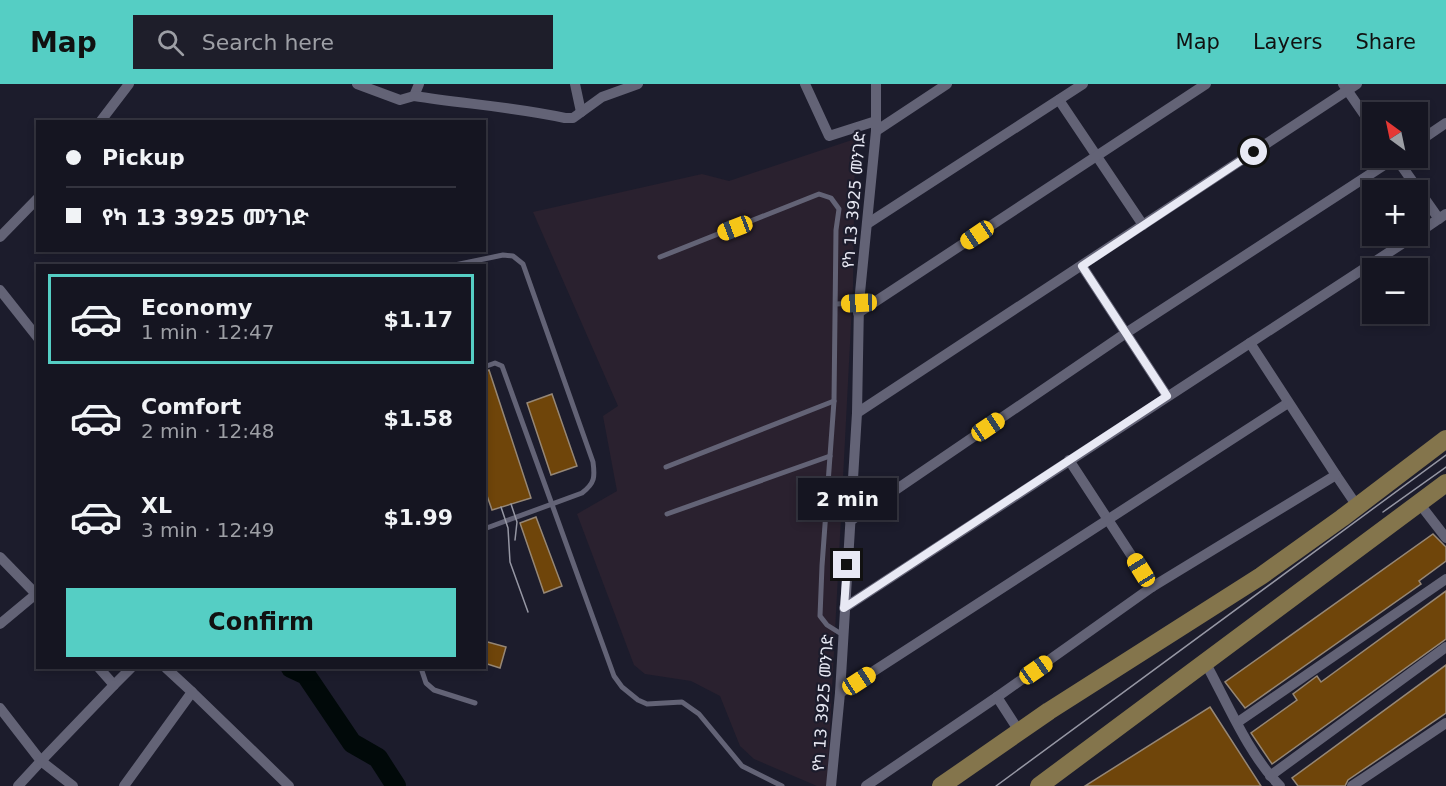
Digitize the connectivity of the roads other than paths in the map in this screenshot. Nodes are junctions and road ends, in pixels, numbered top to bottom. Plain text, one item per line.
1 (129, 84) edge
2 (357, 84) edge
3 (419, 84) edge
4 (575, 84) edge
5 (638, 84) edge
6 (806, 84) edge
7 (876, 84) edge
8 (947, 84) edge
9 (1083, 84) edge
10 (1206, 84) edge
11 (1349, 86) edge
12 (414, 96) junction
13 (1059, 100) junction
14 (1362, 109) edge
15 (581, 112) junction
16 (102, 120) edge
17 (1446, 123) edge
18 (876, 126) junction
19 (1428, 135) edge
20 (1096, 156) junction
21 (1380, 168) edge
22 (1403, 168) edge
23 (36, 200) edge
24 (1442, 216) edge
25 (867, 224) junction
26 (1143, 225) junction
27 (1428, 226) edge
28 (0, 237) edge
29 (1399, 246) edge
30 (660, 257) dead end
31 (460, 264) edge
32 (1082, 266) junction
33 (0, 290) edge
34 (836, 304) junction
35 (858, 308) junction
36 (1126, 333) junction
37 (36, 336) edge
38 (1250, 343) junction
39 (486, 366) edge
40 (1167, 396) junction
41 (834, 401) junction
42 (1288, 403) junction
43 (857, 412) junction
44 (1446, 439) edge
45 (830, 456) junction
46 (1069, 460) junction
47 (666, 467) dead end
48 (1336, 475) junction
49 (1446, 483) edge
50 (1419, 503) junction
51 (552, 505) junction
52 (1357, 506) junction
53 (667, 514) dead end
54 (1109, 519) junction
55 (850, 521) junction
56 (486, 528) edge
57 (1446, 538) edge
58 (0, 557) edge
59 (1446, 579) edge
60 (1152, 587) junction
61 (36, 594) edge
62 (36, 596) edge
63 (844, 608) junction
64 (0, 624) edge
65 (843, 635) junction
66 (1446, 647) edge
67 (1205, 662) junction
68 (100, 669) edge
69 (130, 669) edge
70 (167, 669) edge
71 (421, 669) edge
72 (114, 685) junction
73 (192, 692) junction
74 (840, 693) junction
75 (997, 697) junction
76 (476, 703) dead end
77 (0, 708) edge
78 (1238, 722) junction
79 (1446, 723) edge
80 (1020, 731) junction
81 (41, 761) junction
82 (1270, 776) junction
83 (282, 784) edge
84 (18, 786) edge
85 (73, 786) edge
86 (124, 786) edge
87 (782, 786) edge
88 (831, 786) edge
89 (866, 786) edge
90 (941, 786) edge
91 (1040, 786) edge
92 (1280, 786) edge
93 (1352, 786) edge

1 - 16 street
2 - 12 street
3 - 12 street
4 - 15 street
5 - 15 street
6 - 18 street
7 - 18 street, የካ 13 3925 መንገድ
8 - 18 street
9 - 13 street
10 - 20 street
11 - 14 street
11 - 26 street
12 - 15 street
13 - 20 street
13 - 25 street
17 - 19 street
18 - 25 street, የካ 13 3925 መንገድ
20 - 26 street
20 - 35 street
21 - 36 street
22 - 24 street
23 - 28 street
24 - 27 street
25 - 35 street, የካ 13 3925 መንገድ
26 - 32 street
29 - 38 street
30 - 34 lane
31 - 51 lane
32 - 36 street
32 - 43 street
33 - 37 street
34 - 35 lane
34 - 41 lane
35 - 43 street, የካ 13 3925 መንገድ
36 - 40 street
36 - 55 street
38 - 40 street
38 - 42 street
39 - 51 lane
40 - 46 street
41 - 45 lane
41 - 47 lane
42 - 48 street
42 - 54 street
43 - 55 street, የካ 13 3925 መንገድ
44 - 52 main road
45 - 53 lane
45 - 65 lane
46 - 54 street
46 - 63 street
48 - 52 street
48 - 60 street
49 - 50 main road
50 - 57 street
50 - 67 main road
51 - 56 lane
51 - 87 lane
52 - 80 main road
54 - 60 street
54 - 74 street
55 - 63 street, የካ 13 3925 መንገድ
58 - 61 street
59 - 78 street
60 - 75 street
62 - 64 street
63 - 65 street, የካ 13 3925 መንገድ
65 - 74 street, የካ 13 3925 መንገድ
66 - 82 street
67 - 78 street
67 - 91 main road
68 - 72 street
69 - 72 street
70 - 73 street
71 - 76 lane
72 - 81 street
73 - 83 street
73 - 86 street
74 - 88 street, የካ 13 3925 መንገድ
75 - 80 street
75 - 89 street
77 - 81 street
78 - 82 street
79 - 93 street
80 - 90 main road
81 - 84 street
81 - 85 street
82 - 92 street

